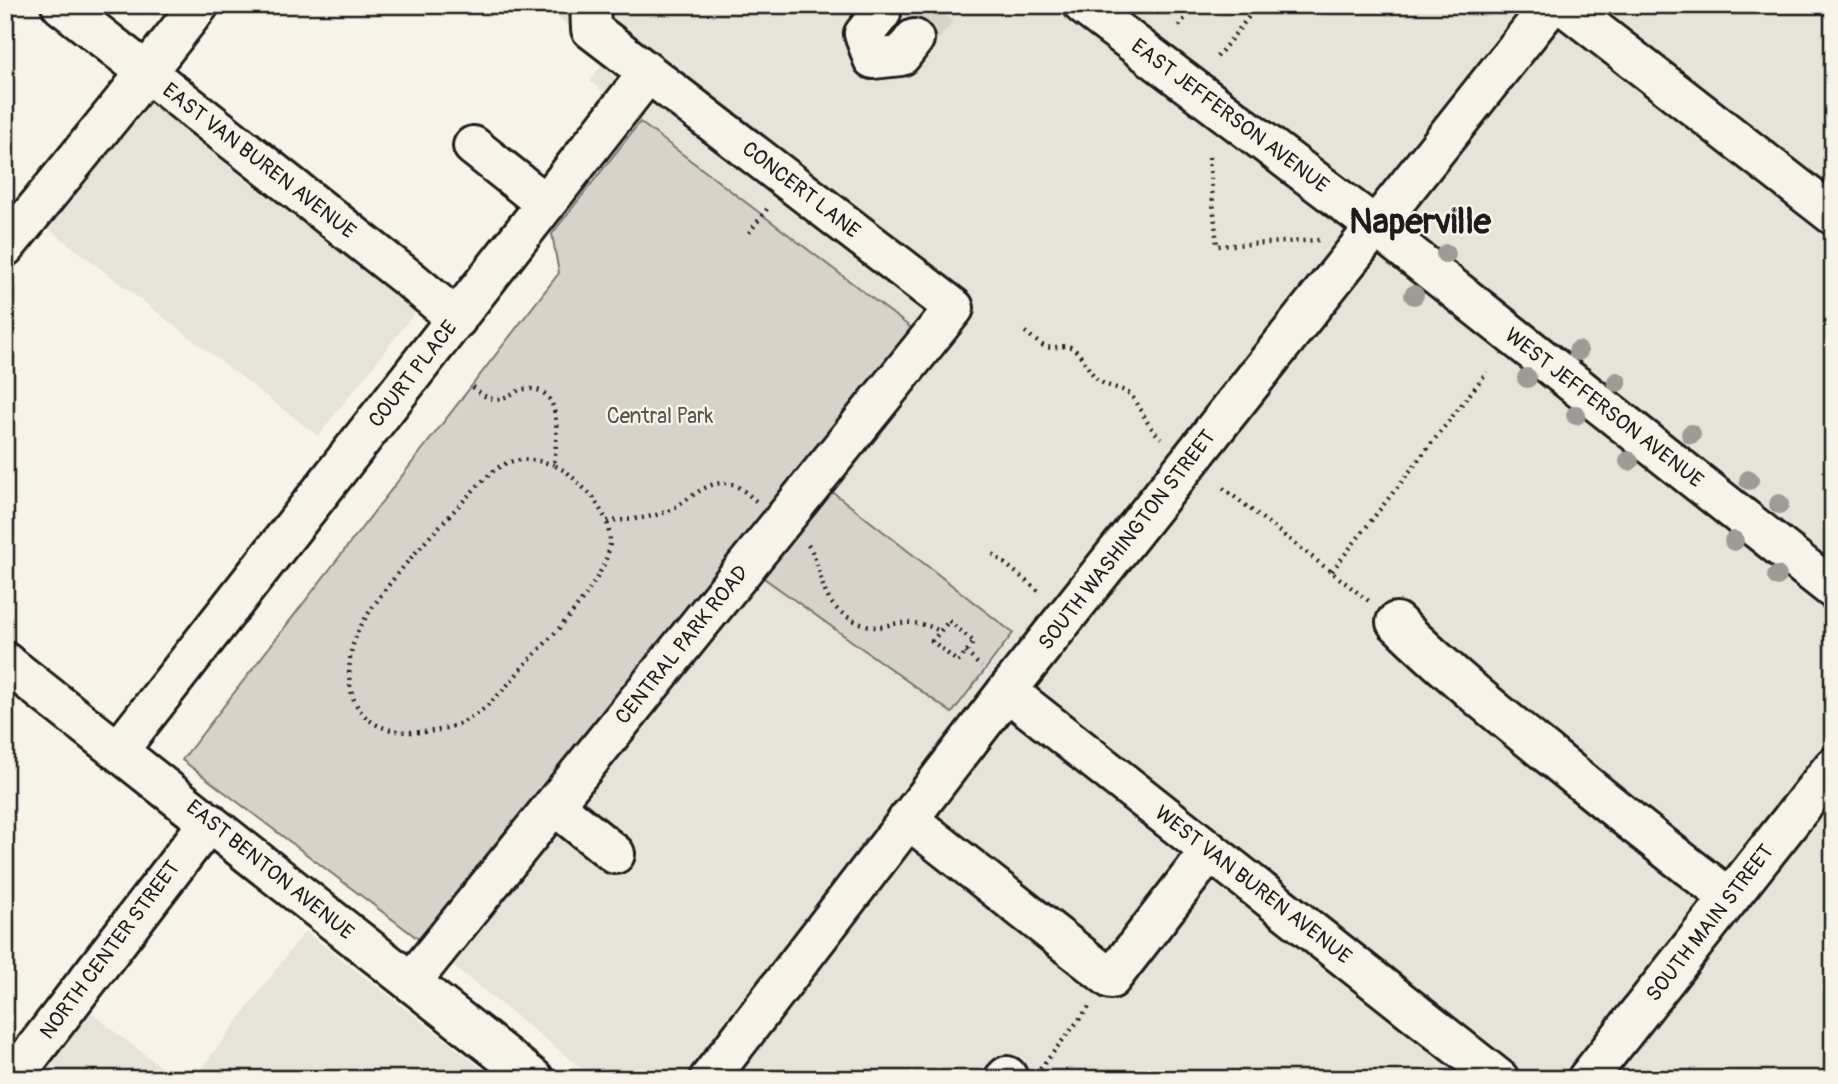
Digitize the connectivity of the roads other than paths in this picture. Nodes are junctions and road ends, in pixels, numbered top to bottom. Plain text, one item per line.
1 (61, 5) edge
2 (199, 5) edge
3 (590, 5) edge
4 (1083, 5) edge
5 (1551, 5) edge
6 (1563, 5) edge
7 (881, 13) tunnel mouth
8 (914, 39) tunnel mouth
9 (146, 72) junction
10 (648, 73) junction
11 (473, 146) dead end
12 (546, 204) junction
13 (1833, 215) edge
14 (1376, 226) junction
15 (5, 247) edge
16 (954, 308) joint
17 (457, 319) junction
18 (1833, 589) edge
19 (1396, 622) road end
20 (5, 662) edge
21 (994, 679) junction
22 (118, 751) junction
23 (1833, 766) edge
24 (554, 805) junction
25 (908, 819) junction
26 (209, 822) junction
27 (1210, 851) junction
28 (615, 854) dead end
29 (1730, 898) junction
30 (411, 982) junction
31 (12, 1079) edge
32 (534, 1079) edge
33 (709, 1079) edge
34 (1499, 1079) edge
35 (1587, 1079) edge

1 - 9 street, EAST VAN BUREN AVENUE
2 - 9 street
3 - 10 street
4 - 14 street, EAST JEFFERSON AVENUE
5 - 14 street, SOUTH WASHINGTON STREET
6 - 13 street
7 - 8 street
9 - 15 street
9 - 17 street, EAST VAN BUREN AVENUE
10 - 12 street, COURT PLACE
10 - 16 street, CONCERT LANE
11 - 12 street
12 - 17 street, COURT PLACE
14 - 18 street, WEST JEFFERSON AVENUE
14 - 21 street, SOUTH WASHINGTON STREET
16 - 24 street, CENTRAL PARK ROAD
17 - 22 street, COURT PLACE
19 - 29 street
20 - 22 street, EAST BENTON AVENUE
21 - 25 street, SOUTH WASHINGTON STREET
21 - 27 street, WEST VAN BUREN AVENUE
22 - 26 street, EAST BENTON AVENUE
23 - 29 street, SOUTH MAIN STREET
24 - 28 street
24 - 30 street, CENTRAL PARK ROAD
25 - 27 street
25 - 33 street, SOUTH WASHINGTON STREET
26 - 30 street, EAST BENTON AVENUE
26 - 31 street, NORTH CENTER STREET
27 - 34 street, WEST VAN BUREN AVENUE
29 - 35 street, SOUTH MAIN STREET
30 - 32 street, EAST BENTON AVENUE

